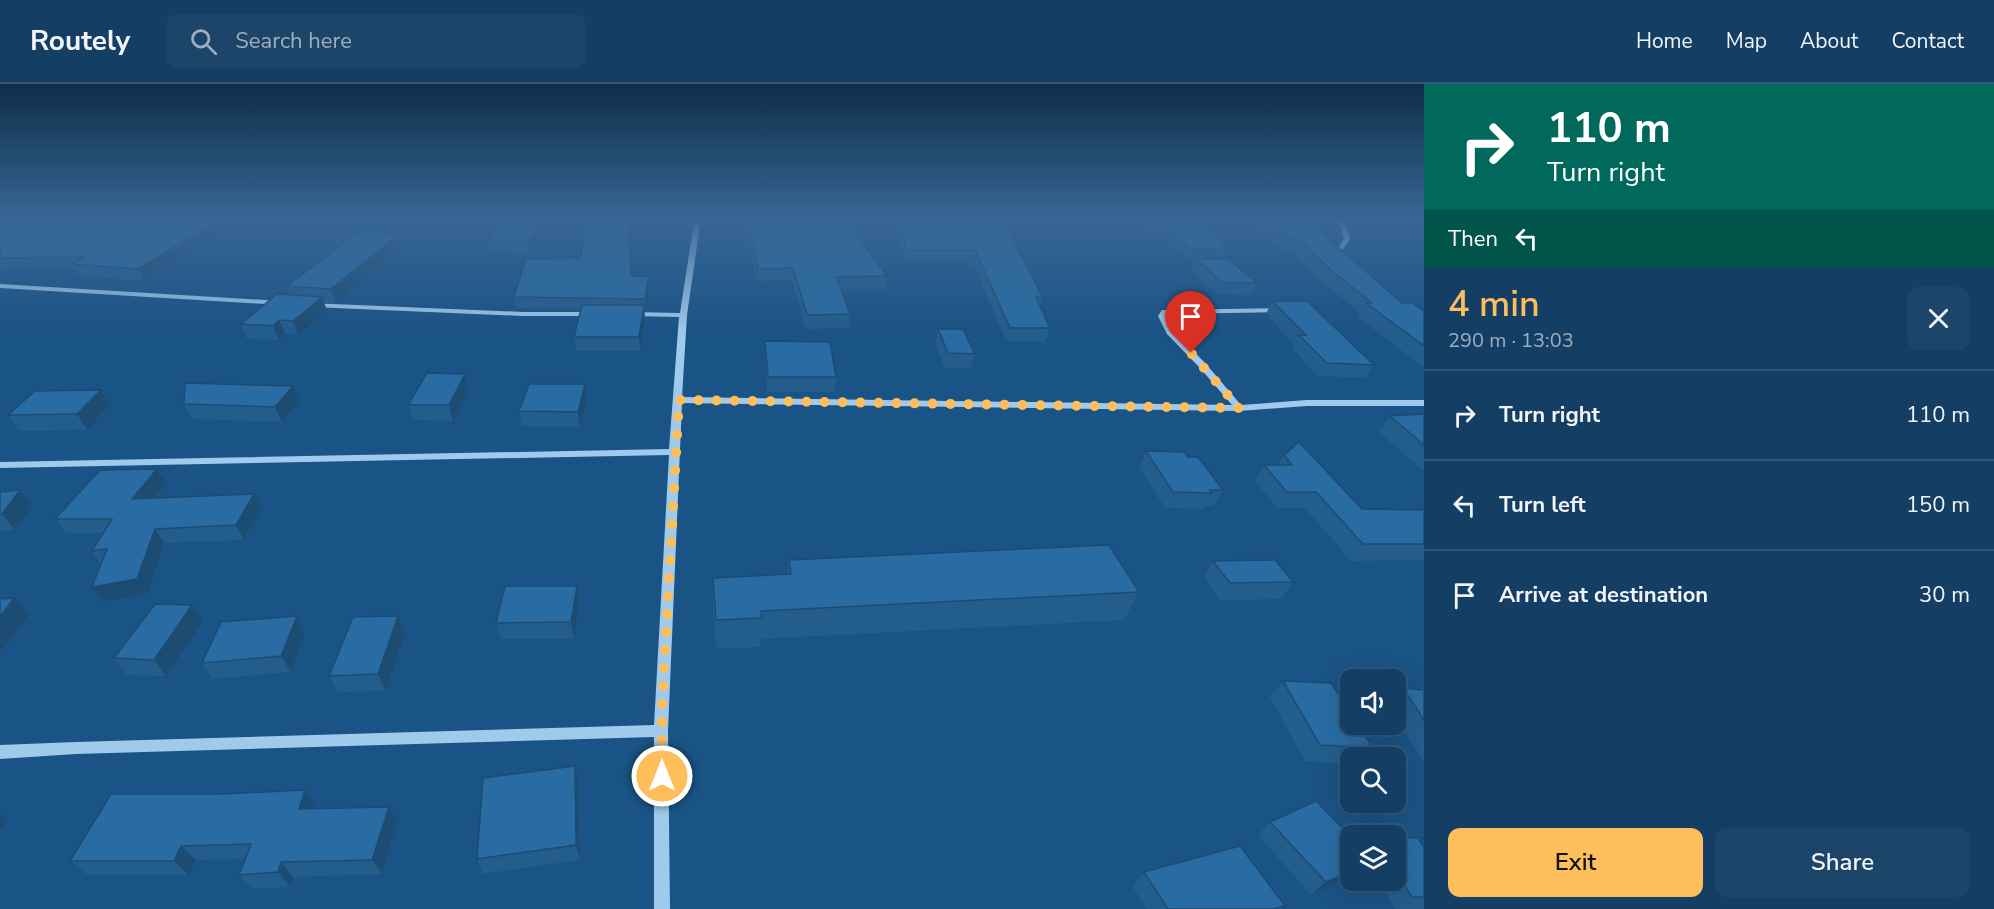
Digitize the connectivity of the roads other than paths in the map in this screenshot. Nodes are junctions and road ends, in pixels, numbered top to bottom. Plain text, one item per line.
1 (692, 256) edge
2 (0, 286) edge
3 (289, 304) edge
4 (301, 304) edge
5 (1287, 310) edge
6 (607, 314) edge
7 (629, 314) edge
8 (683, 315) junction
9 (679, 400) junction
10 (1424, 403) edge
11 (1239, 408) junction
12 (674, 452) junction
13 (0, 465) edge
14 (661, 731) junction
15 (0, 752) edge
16 (662, 909) edge

1 - 8 street
2 - 3 street
4 - 6 street
5 - 11 street
7 - 8 street
8 - 9 street
9 - 11 street
9 - 12 street
10 - 11 street
12 - 13 street
12 - 14 street
14 - 15 street
14 - 16 street

